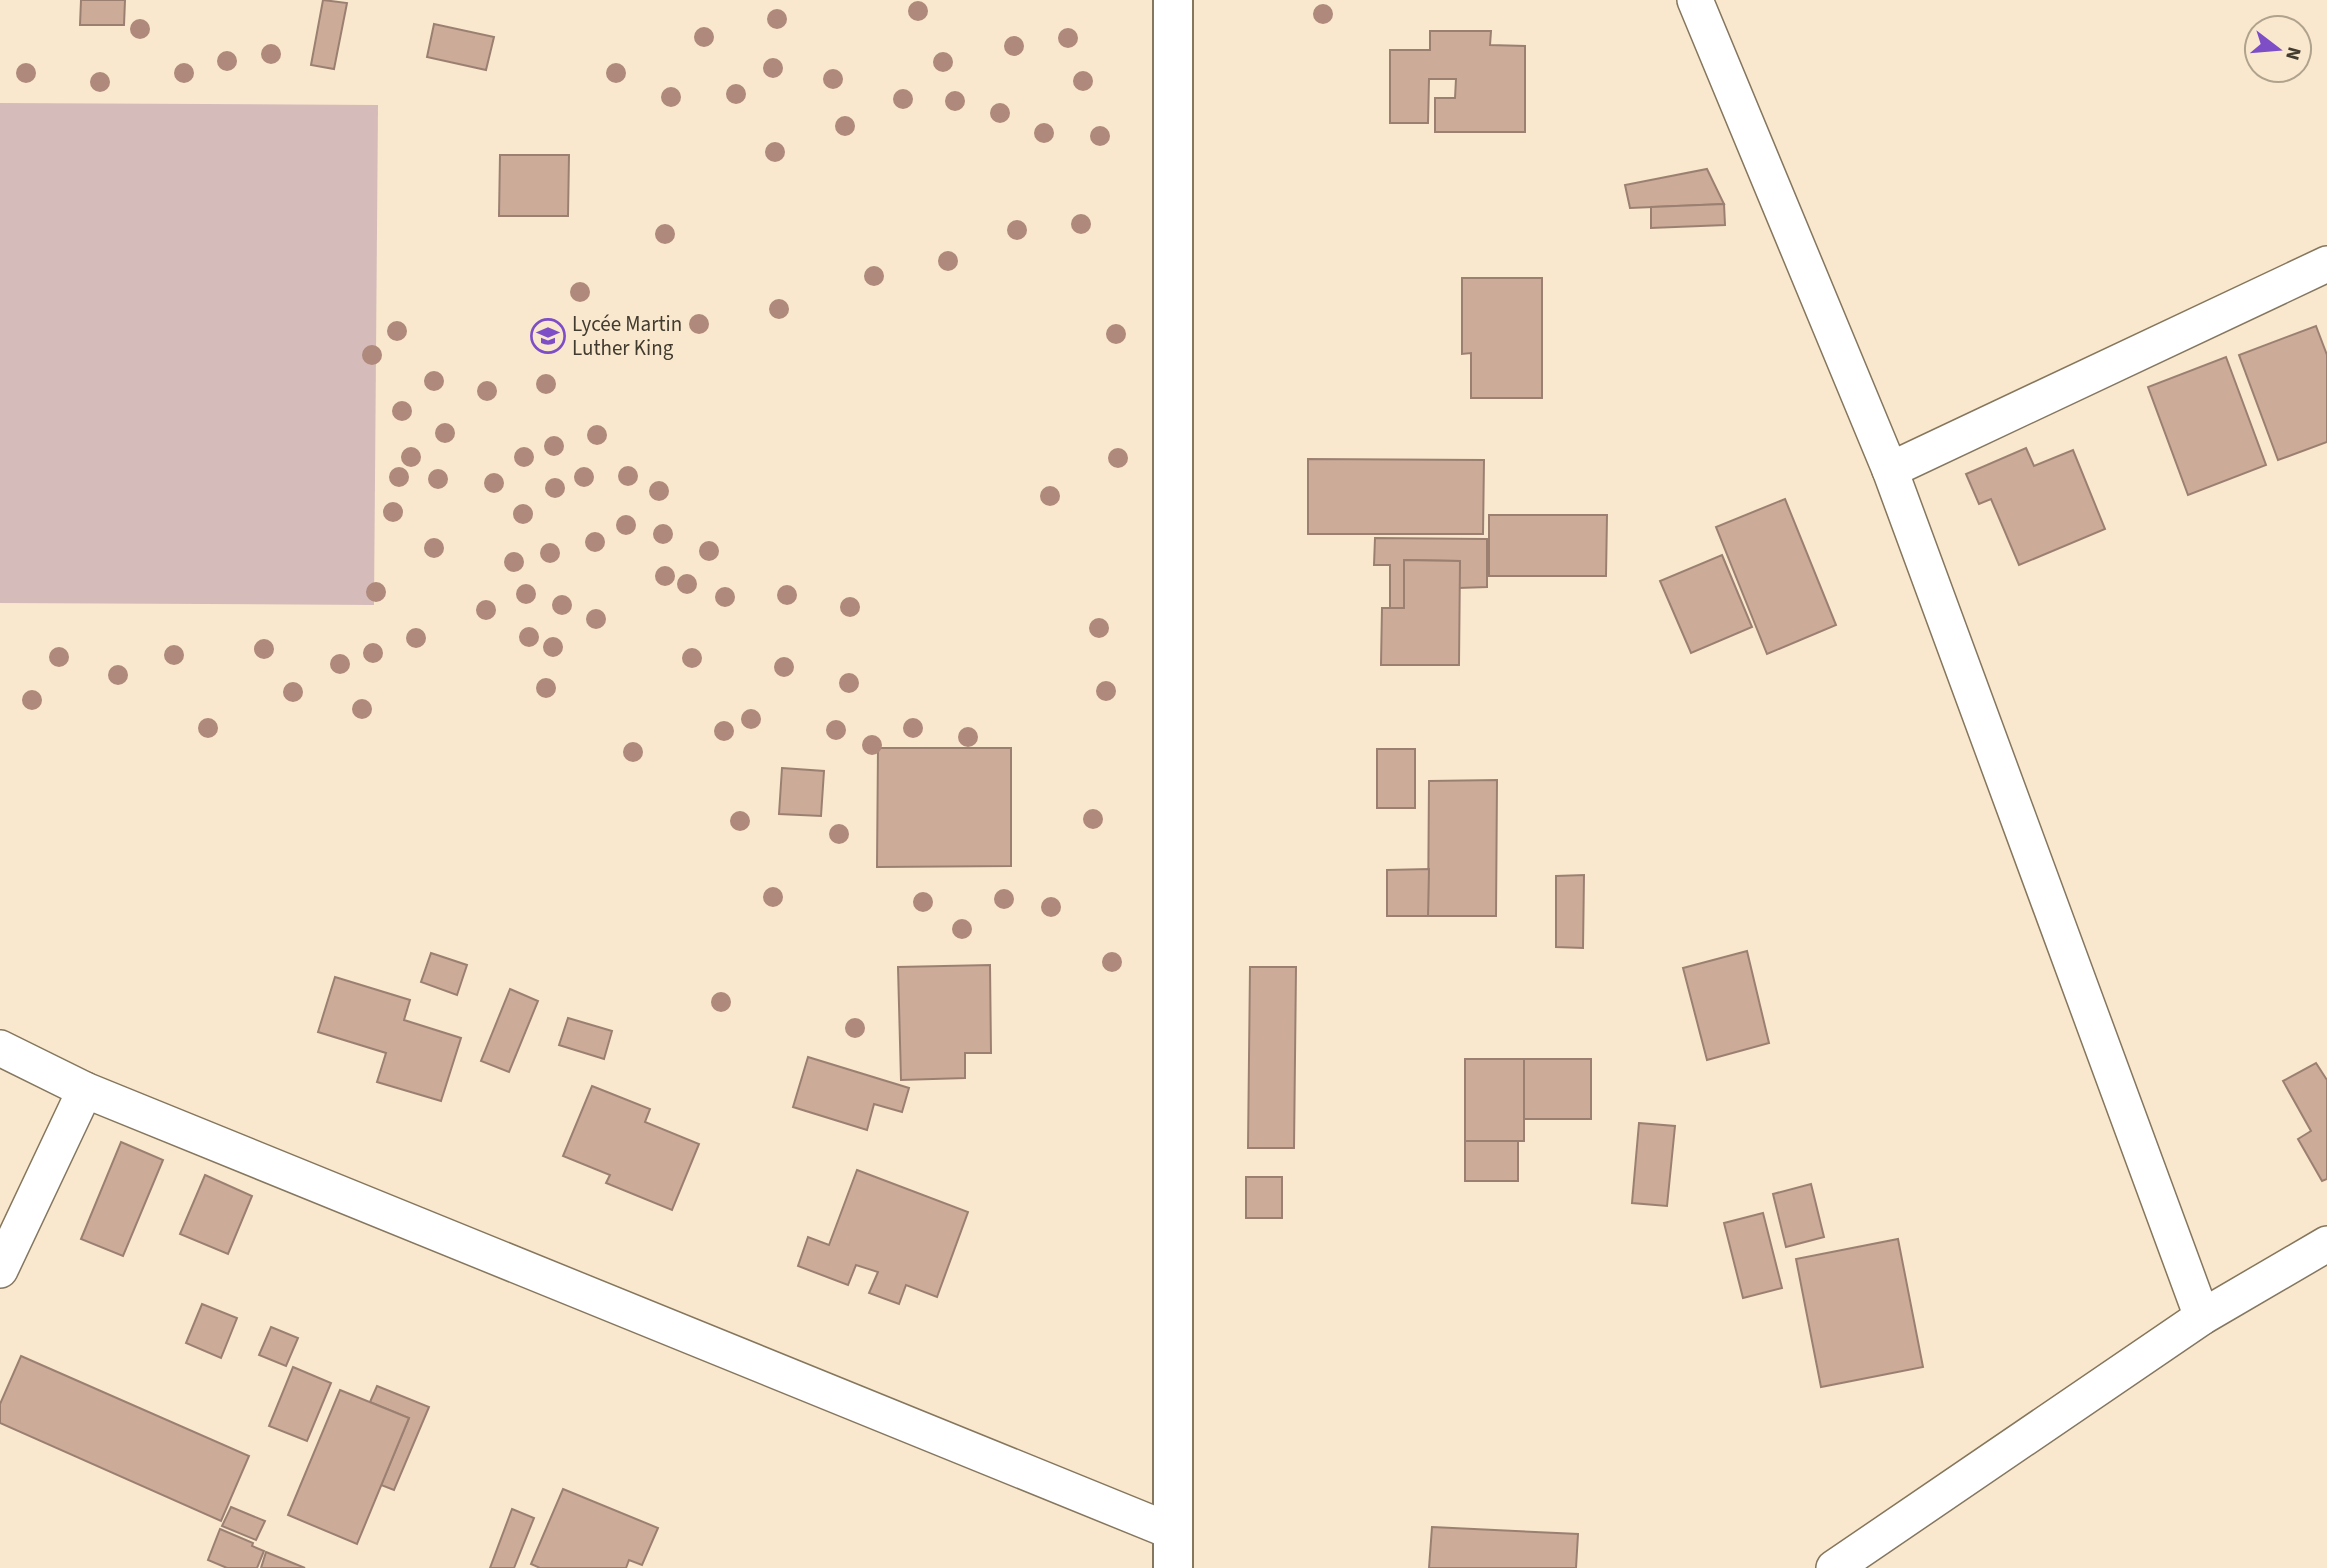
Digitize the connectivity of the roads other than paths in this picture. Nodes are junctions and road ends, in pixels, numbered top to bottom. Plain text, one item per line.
1 (1173, 0) edge
2 (1695, 0) edge
3 (2327, 264) edge
4 (1891, 470) junction
5 (0, 1048) edge
6 (85, 1090) junction
7 (2327, 1244) edge
8 (0, 1270) edge
9 (2202, 1317) junction
10 (1173, 1550) edge
11 (1834, 1568) edge

1 - 10 street
2 - 4 street
3 - 4 street
4 - 9 street
5 - 6 street
6 - 8 street
6 - 10 street
7 - 9 street
9 - 11 street

